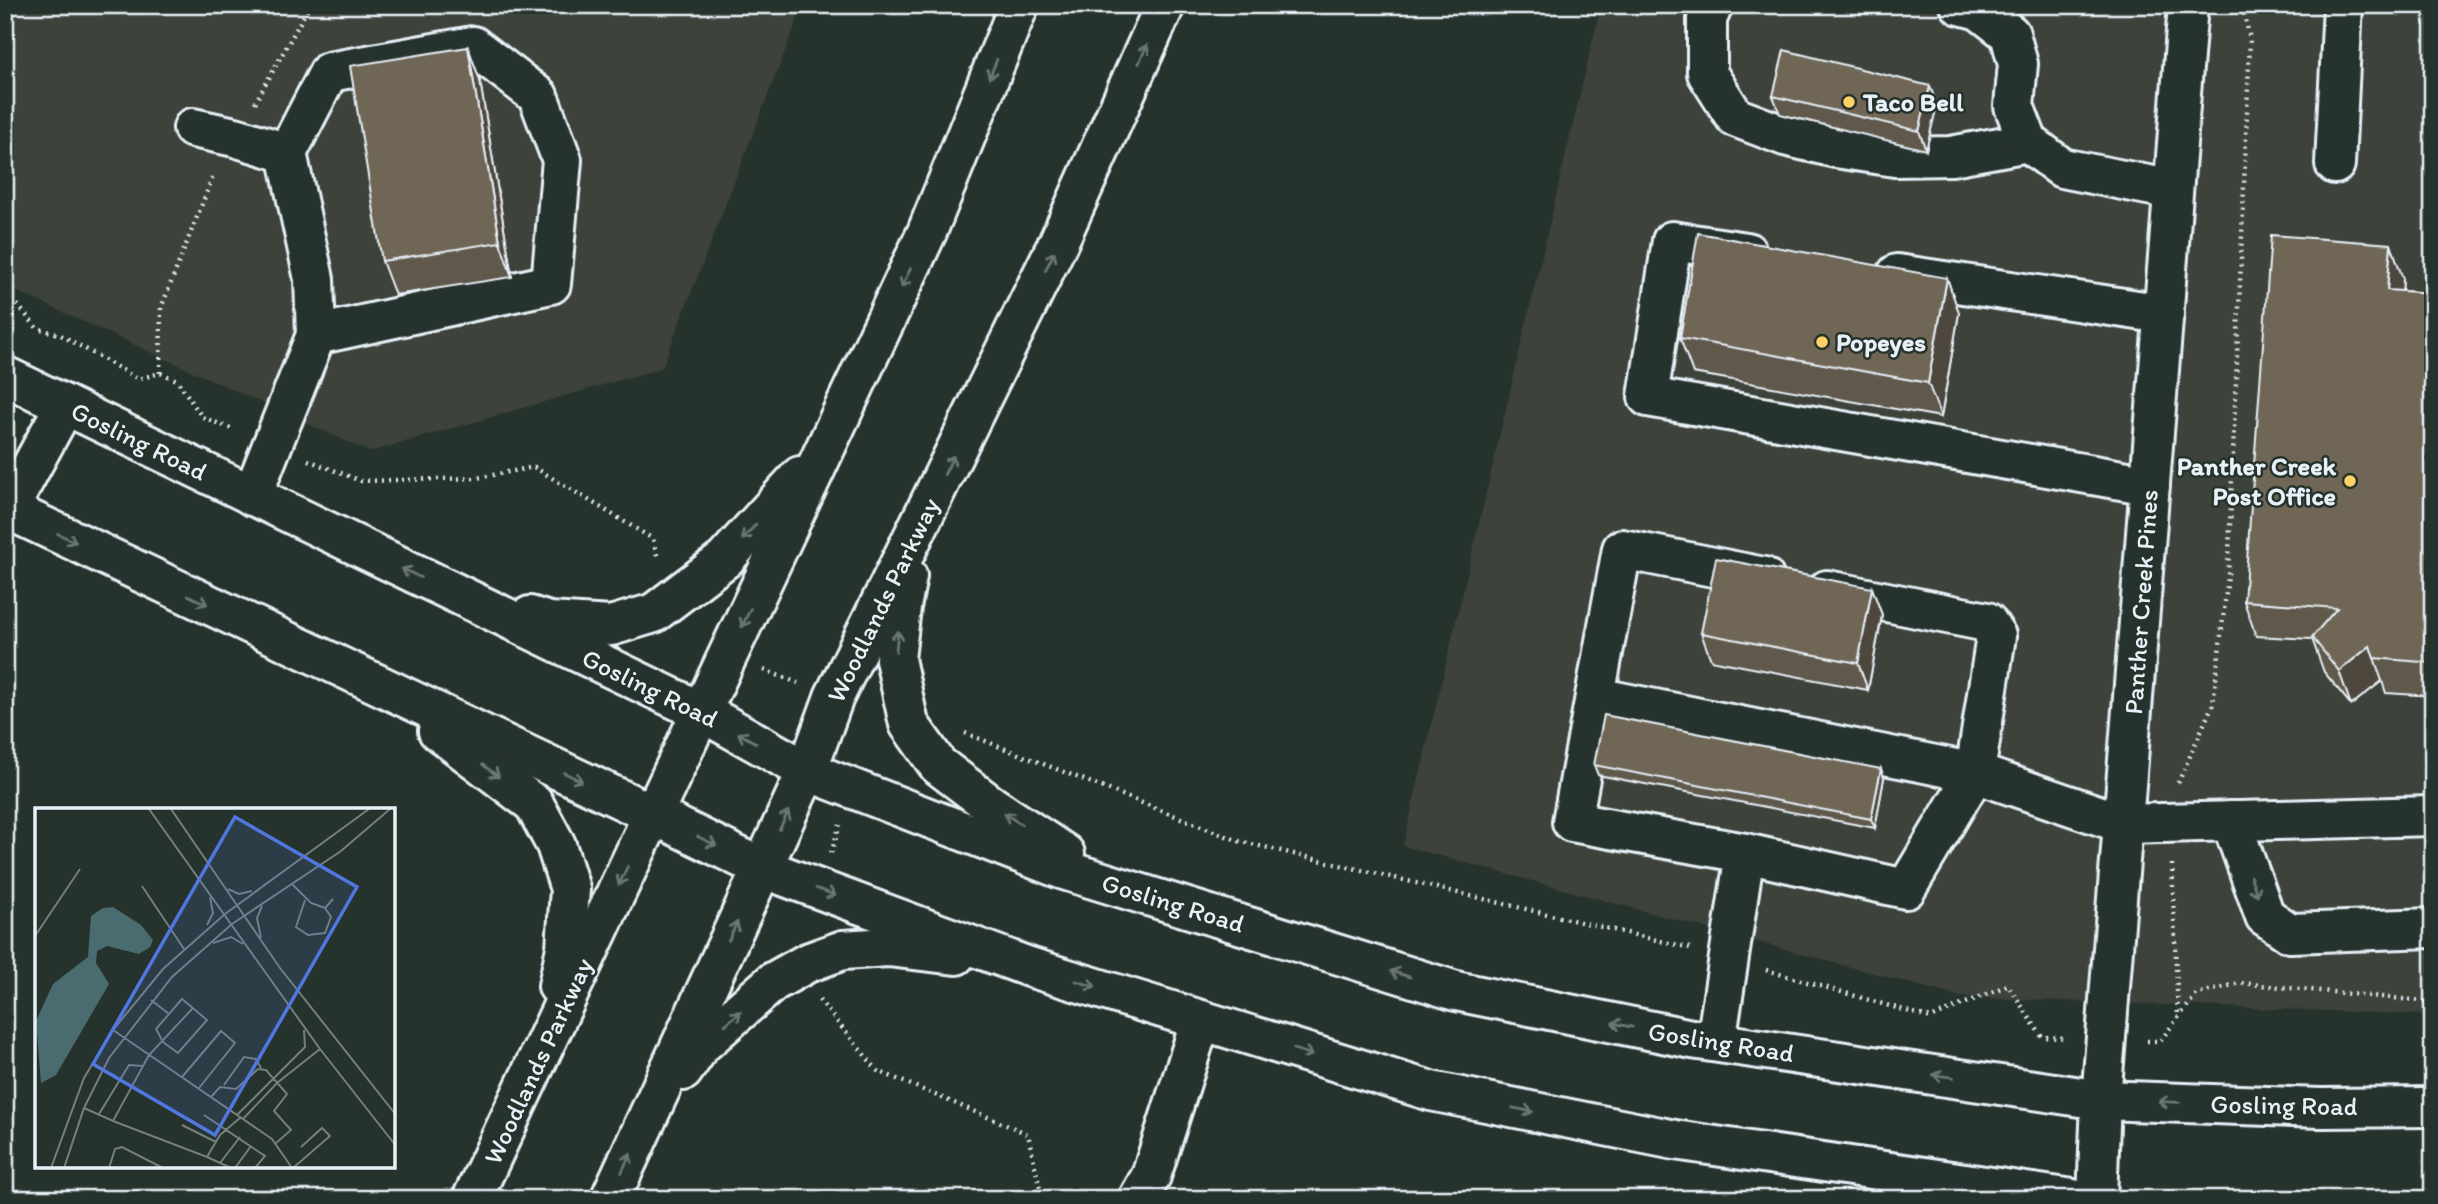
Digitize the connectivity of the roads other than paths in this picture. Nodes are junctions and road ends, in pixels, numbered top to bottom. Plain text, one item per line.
1 (1019, 5) edge
2 (1165, 5) edge
3 (1713, 5) edge
4 (1960, 5) edge
5 (2188, 5) edge
6 (2343, 5) edge
7 (192, 128) dead end
8 (2028, 142) junction
9 (287, 153) junction
10 (2335, 164) dead end
11 (2173, 190) junction
12 (1781, 257) edge
13 (1863, 269) edge
14 (2164, 314) junction
15 (316, 335) junction
16 (5, 376) edge
17 (65, 405) junction
18 (827, 445) junction
19 (2150, 485) junction
20 (252, 496) junction
21 (7, 509) edge
22 (918, 526) junction
23 (455, 594) junction
24 (378, 685) junction
25 (1595, 697) junction
26 (700, 711) junction
27 (807, 771) junction
28 (1975, 773) junction
29 (652, 814) junction
30 (2433, 816) edge
31 (2231, 821) junction
32 (2124, 824) junction
33 (1745, 853) junction
34 (762, 868) junction
35 (1111, 884) junction
36 (2433, 928) edge
37 (1029, 967) junction
38 (1201, 1020) junction
39 (547, 1042) junction
40 (1716, 1042) junction
41 (2101, 1100) junction
42 (2433, 1107) edge
43 (643, 1127) junction
44 (472, 1199) edge
45 (610, 1199) edge
46 (1138, 1199) edge
47 (2073, 1199) edge
48 (2097, 1199) edge

1 -> 18 main road, Woodlands Parkway
22 -> 2 main road, Woodlands Parkway
3 - 8 main road
4 - 8 main road
5 - 11 main road, Panther Creek Pines
6 - 10 main road
7 - 9 main road
8 - 11 main road
9 - 15 main road
9 - 15 main road
11 - 14 main road, Panther Creek Pines
12 - 19 main road
13 - 14 main road
14 - 19 main road, Panther Creek Pines
15 - 20 main road
16 - 17 main road, Gosling Road
17 - 20 main road, Gosling Road
17 - 21 main road
18 -> 23 main road
18 -> 26 main road, Woodlands Parkway
19 - 32 main road, Panther Creek Pines
23 -> 20 main road, Gosling Road
21 -> 24 main road
22 - 27 main road, Woodlands Parkway
35 -> 22 main road
23 - 26 main road, Gosling Road
24 -> 29 main road
24 -> 39 main road
25 - 28 main road
25 - 28 main road
25 - 33 main road
27 -> 26 main road, Gosling Road
26 - 29 main road, Woodlands Parkway
34 -> 27 main road, Woodlands Parkway
27 - 35 main road, Gosling Road
28 - 32 main road
28 - 33 main road
29 -> 34 main road
29 -> 39 main road, Woodlands Parkway
30 - 31 main road
31 - 32 main road
31 -> 36 main road
32 - 41 main road, Panther Creek Pines
33 - 40 main road
34 -> 37 main road
43 -> 34 main road, Woodlands Parkway
40 -> 35 main road, Gosling Road
37 -> 38 main road
43 -> 37 main road
38 - 46 main road
38 -> 47 main road
39 - 44 main road, Woodlands Parkway
41 -> 40 main road, Gosling Road
42 -> 41 main road, Gosling Road
41 - 48 main road, Panther Creek Pines
45 -> 43 main road, Woodlands Parkway

